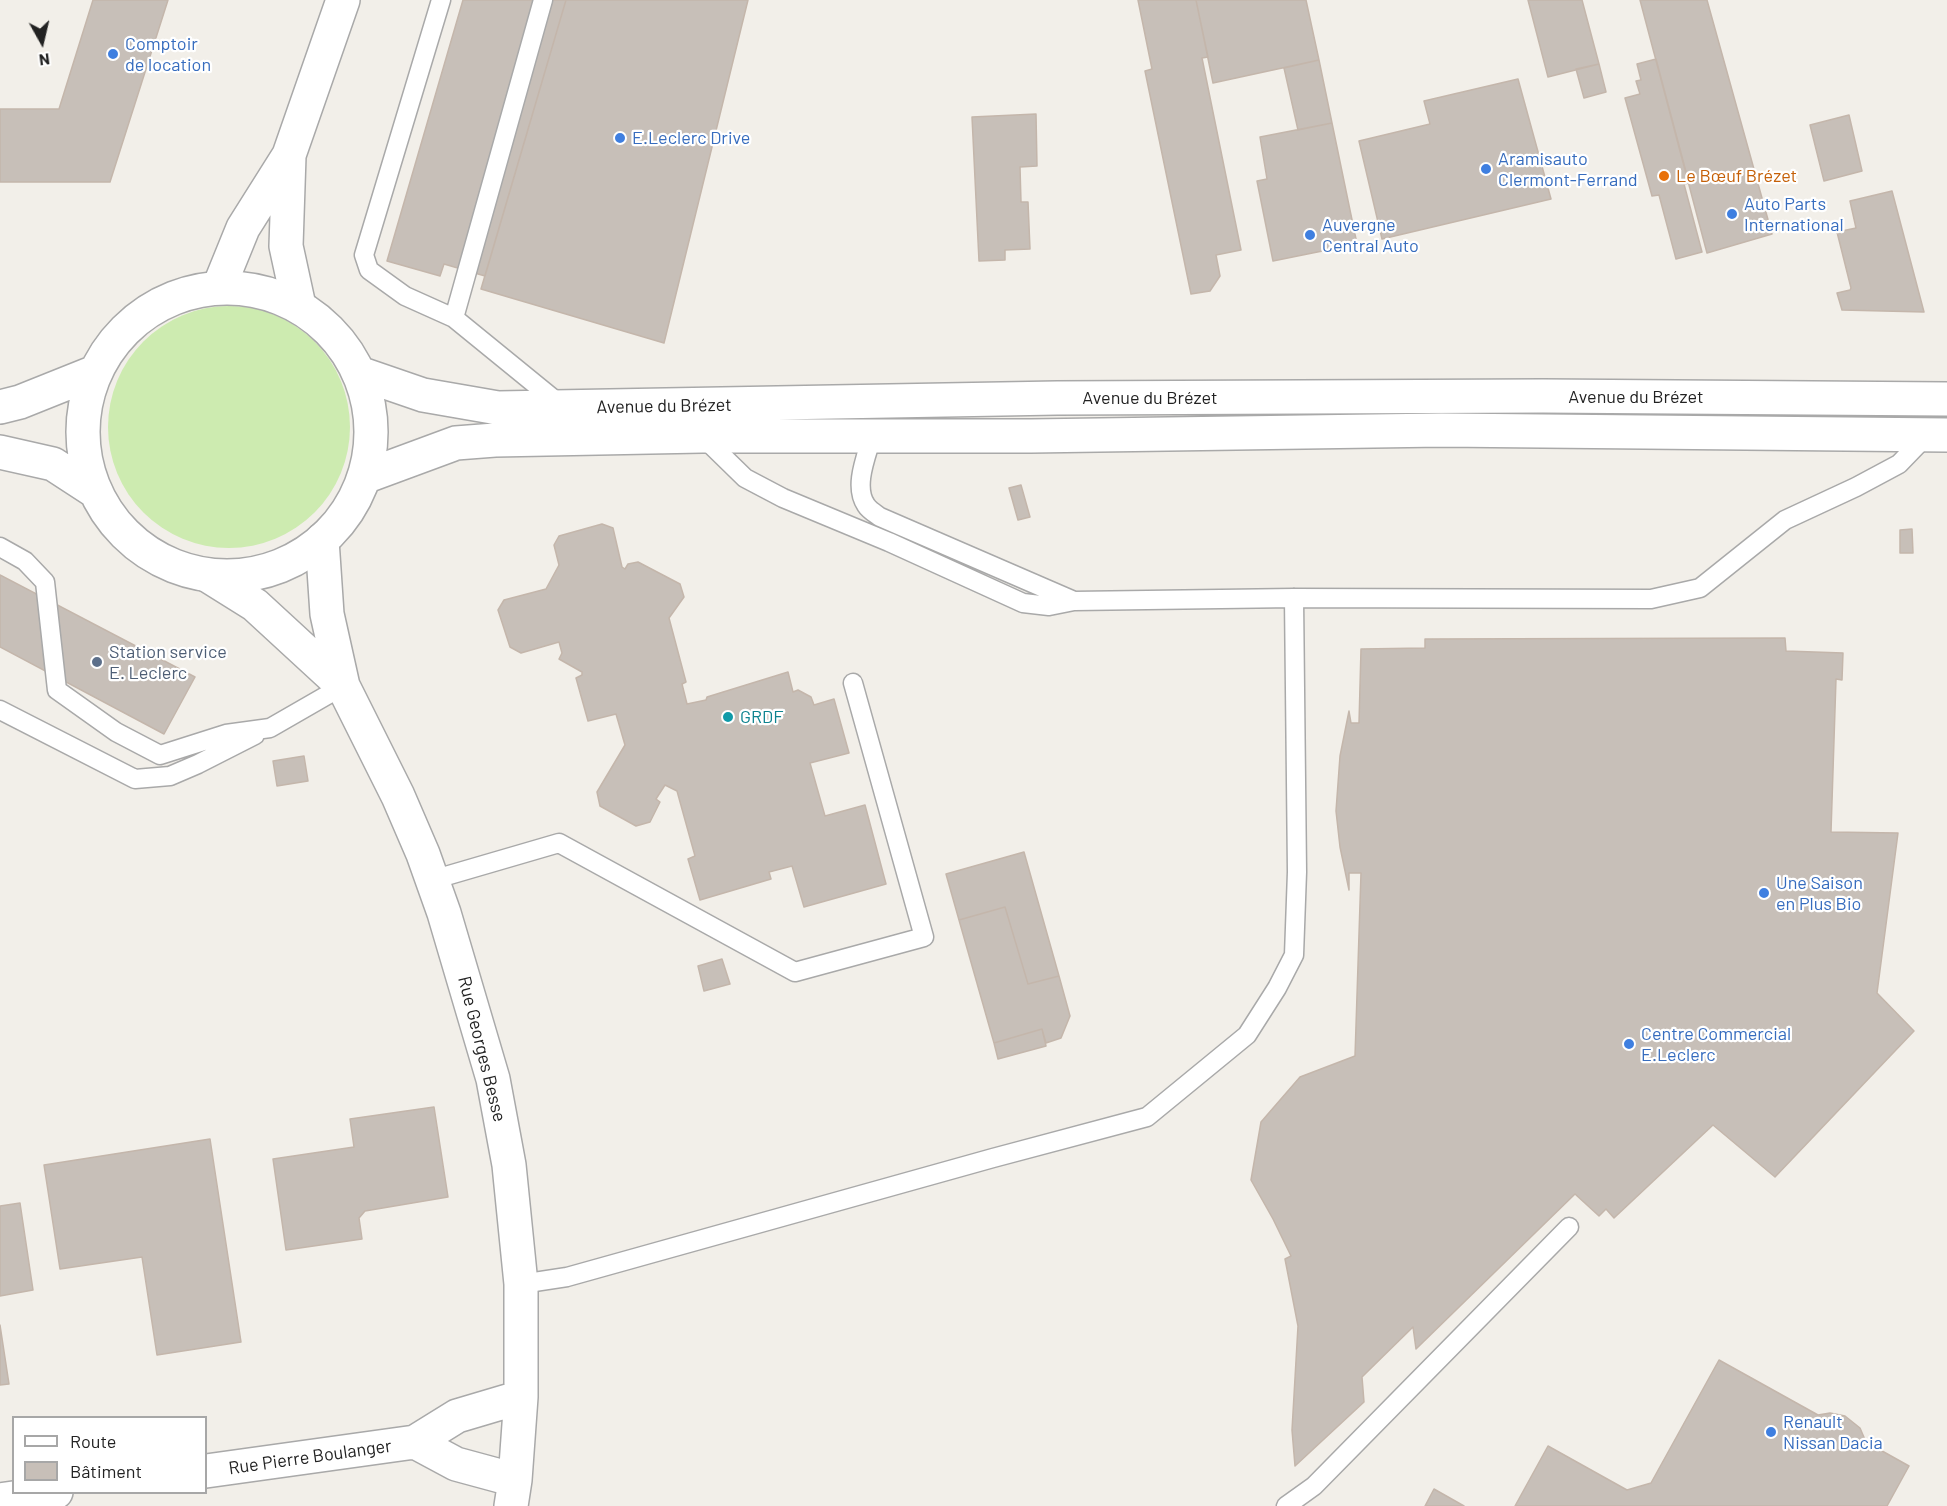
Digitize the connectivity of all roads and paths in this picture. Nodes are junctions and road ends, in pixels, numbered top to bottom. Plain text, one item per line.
1 (343, 0) edge
2 (441, 0) edge
3 (543, 0) edge
4 (289, 155) junction
5 (219, 287) junction
6 (299, 306) junction
7 (454, 318) junction
8 (95, 372) junction
9 (359, 373) junction
10 (1947, 399) edge
11 (0, 407) edge
12 (563, 408) junction
13 (1938, 434) edge
14 (872, 435) junction
15 (702, 436) junction
16 (0, 452) edge
17 (364, 477) junction
18 (96, 492) junction
19 (322, 540) junction
20 (0, 547) edge
21 (207, 575) junction
22 (1294, 598) junction
23 (1074, 601) junction
24 (853, 683) dead end
25 (343, 686) junction
26 (0, 710) edge
27 (270, 728) junction
28 (432, 880) junction
29 (1569, 1227) dead end
30 (521, 1284) junction
31 (521, 1398) junction
32 (415, 1442) junction
33 (207, 1472) edge
34 (513, 1493) edge
35 (42, 1494) edge
36 (0, 1500) edge
37 (1286, 1506) edge

1 - 4 street
2 - 7 lane
3 - 7 lane
4 - 5 street
4 - 6 street
5 - 6 street
5 - 8 street
6 - 9 street
7 - 12 lane
8 - 11 street
8 - 18 street
9 - 12 street, Avenue du Brézet
9 - 17 street
10 - 12 street, Avenue du Brézet
13 - 14 street, Avenue du Brézet
13 - 22 lane
14 - 15 street, Avenue du Brézet
14 - 23 lane
15 - 17 street, Avenue du Brézet
15 - 23 lane
16 - 18 street
17 - 19 street
18 - 21 street
19 - 21 street
19 - 25 street, Rue Georges Besse
20 - 27 lane
21 - 25 street, Rue Georges Besse
22 - 23 lane
22 - 30 lane
24 - 28 lane
25 - 27 lane
25 - 28 street, Rue Georges Besse
26 - 27 lane
28 - 30 street, Rue Georges Besse
29 - 37 lane
30 - 31 street, Rue Georges Besse
31 - 32 street, Rue Pierre Boulanger
31 - 34 street, Rue Georges Besse
32 - 33 street, Rue Pierre Boulanger
32 - 34 street, Rue Pierre Boulanger
35 - 36 street

